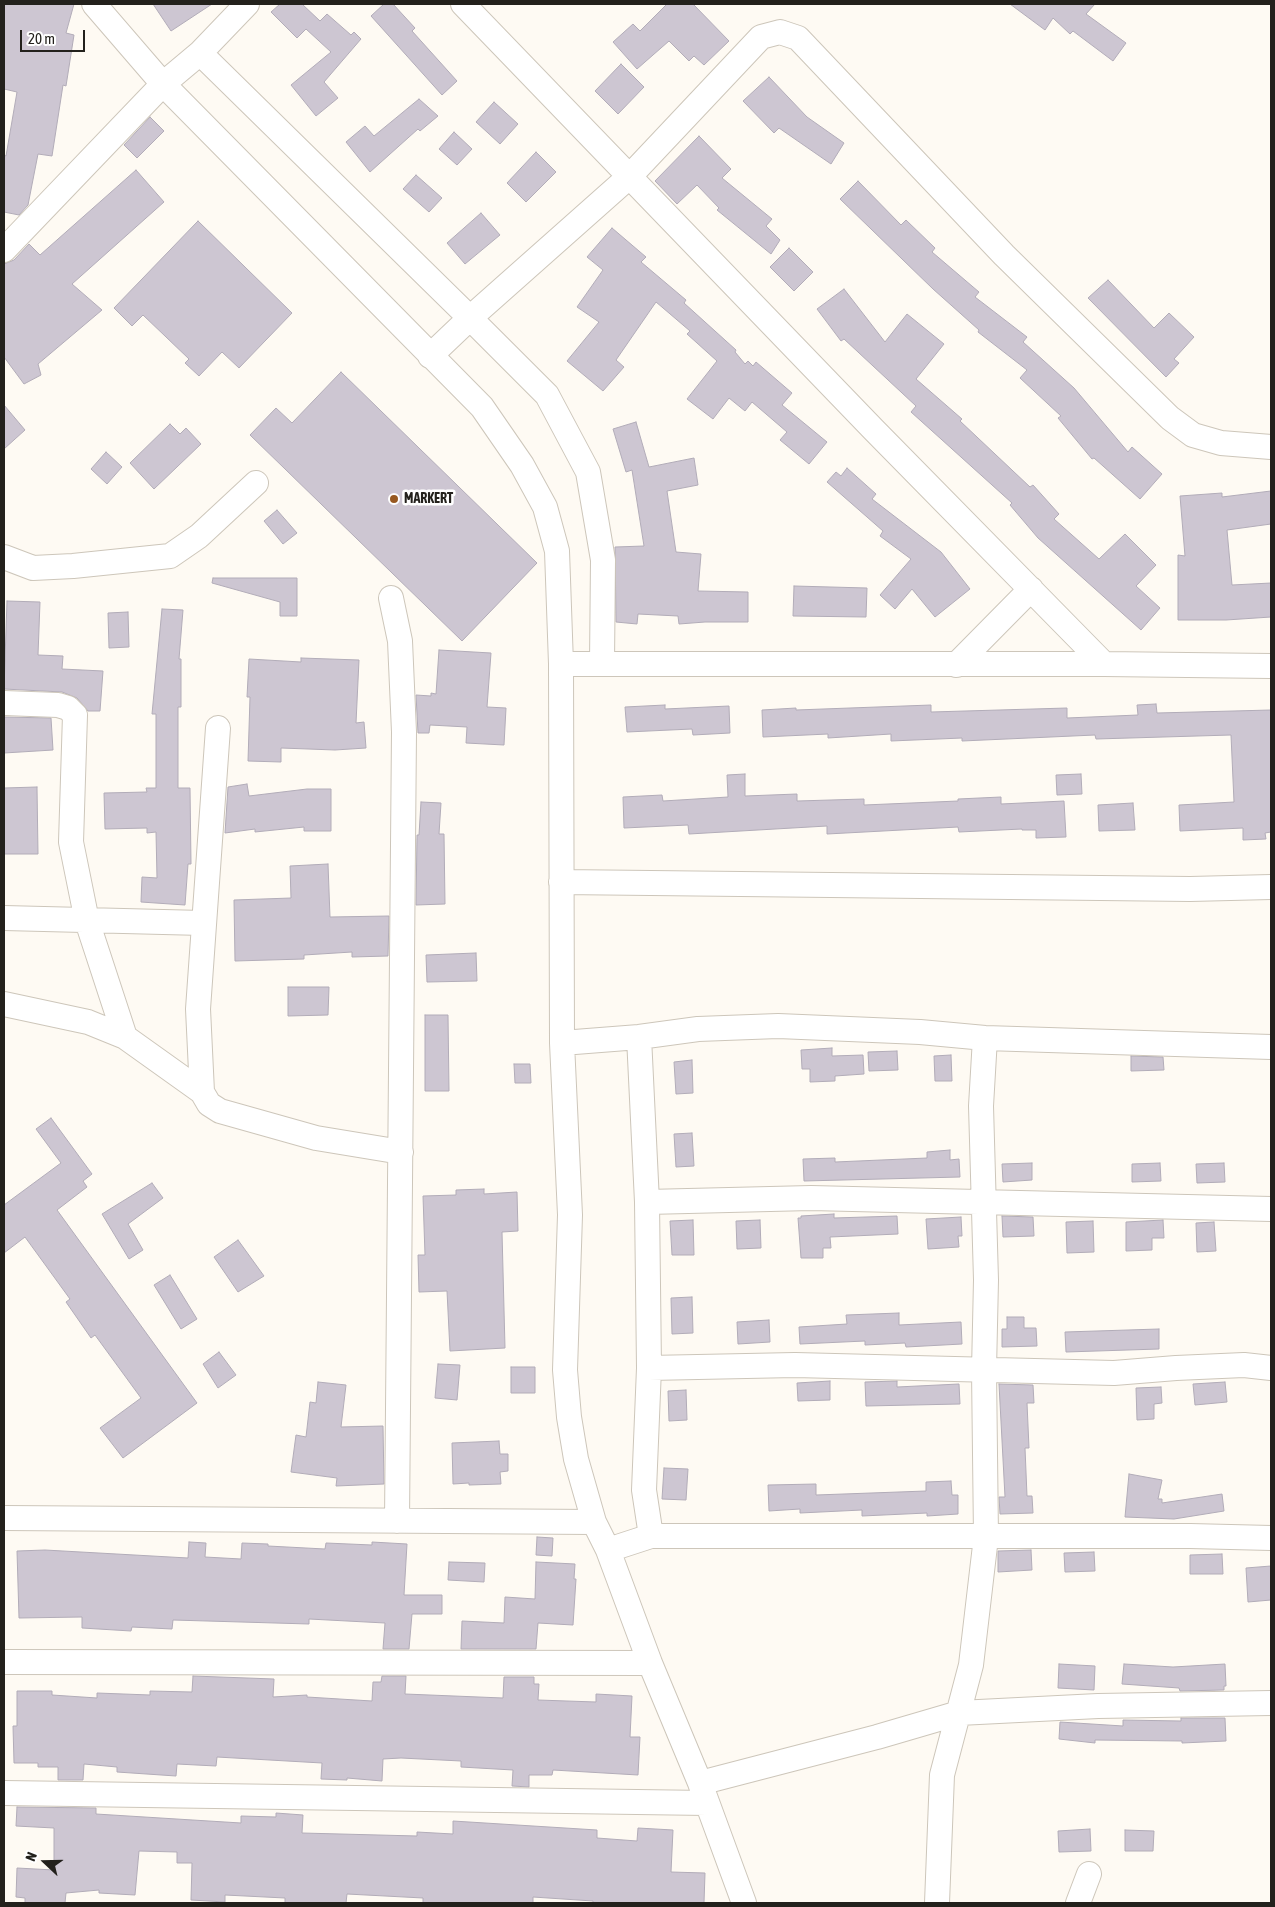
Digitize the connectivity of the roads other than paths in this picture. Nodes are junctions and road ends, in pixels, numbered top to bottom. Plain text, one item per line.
1 (94, 4) edge
2 (247, 4) edge
3 (463, 4) edge
4 (200, 53) junction
5 (163, 84) junction
6 (630, 176) junction
7 (4, 250) edge
8 (470, 318) junction
9 (430, 356) junction
10 (1271, 447) edge
11 (256, 483) dead end
12 (4, 557) edge
13 (1031, 589) junction
14 (390, 598) dead end
15 (602, 663) junction
16 (561, 664) junction
17 (1104, 664) junction
18 (956, 665) junction
19 (1271, 666) edge
20 (4, 703) edge
21 (218, 728) dead end
22 (561, 882) junction
23 (1271, 887) edge
24 (4, 918) edge
25 (87, 922) junction
26 (203, 923) junction
27 (4, 1004) edge
28 (125, 1037) junction
29 (638, 1037) junction
30 (985, 1038) junction
31 (562, 1043) junction
32 (1271, 1047) edge
33 (202, 1092) junction
34 (401, 1152) junction
35 (647, 1202) junction
36 (983, 1203) junction
37 (1271, 1209) edge
38 (650, 1368) junction
39 (1271, 1368) edge
40 (984, 1370) junction
41 (4, 1518) edge
42 (397, 1521) junction
43 (594, 1522) junction
44 (651, 1536) junction
45 (986, 1537) junction
46 (1271, 1538) edge
47 (608, 1550) junction
48 (4, 1662) edge
49 (650, 1663) junction
50 (1271, 1703) edge
51 (958, 1713) junction
52 (4, 1793) edge
53 (704, 1793) junction
54 (1089, 1874) dead end
55 (744, 1903) edge
56 (937, 1903) edge
57 (1078, 1903) edge

1 - 5 street
2 - 4 street
3 - 6 street
4 - 5 street
4 - 8 street
5 - 7 street
5 - 9 street
6 - 8 street
6 - 10 street
6 - 13 street
8 - 9 street
8 - 15 street
9 - 16 street
11 - 12 street
13 - 17 street
13 - 18 street
14 - 34 street
15 - 16 street
15 - 18 street
16 - 22 street
17 - 18 street
17 - 19 street
20 - 25 street
21 - 26 street
22 - 23 street
22 - 31 street
24 - 25 street
25 - 26 street
25 - 28 street
26 - 33 street
27 - 28 street
28 - 33 street
29 - 30 street
29 - 31 street
29 - 35 street
30 - 32 street
30 - 36 street
31 - 43 street
33 - 34 street
34 - 42 street
35 - 36 street
35 - 38 street
36 - 37 street
36 - 40 street
38 - 40 street
38 - 44 street
39 - 40 street
40 - 45 street
41 - 42 street
42 - 43 street
43 - 47 street
44 - 45 street
44 - 47 street
45 - 46 street
45 - 51 street
47 - 49 street
48 - 49 street
49 - 53 street
50 - 51 street
51 - 53 street
51 - 56 street
52 - 53 street
53 - 55 street
54 - 57 street

